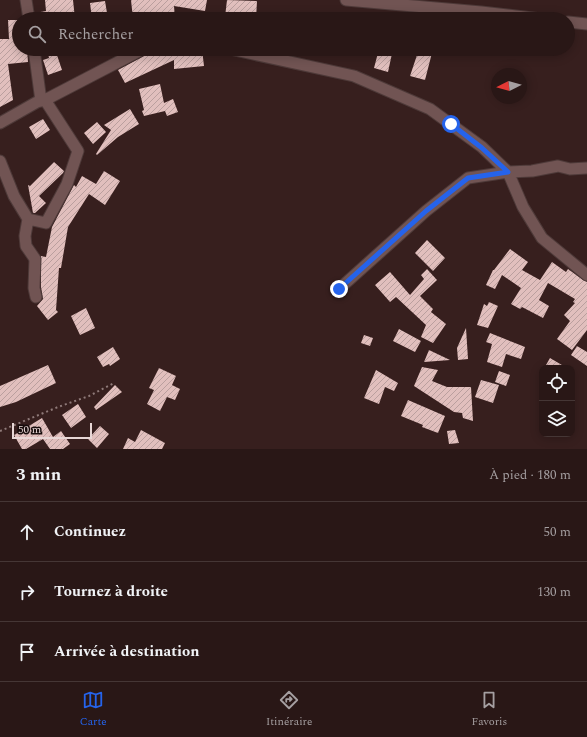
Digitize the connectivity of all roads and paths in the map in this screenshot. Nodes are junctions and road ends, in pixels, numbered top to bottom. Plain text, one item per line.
1 (26, 0) edge
2 (346, 0) edge
3 (452, 5) edge
4 (28, 12) edge
5 (496, 12) edge
6 (575, 23) edge
7 (587, 24) edge
8 (35, 56) edge
9 (129, 56) edge
10 (262, 56) edge
11 (43, 100) junction
12 (0, 123) edge
13 (0, 161) edge
14 (587, 168) edge
15 (508, 172) junction
16 (28, 219) junction
17 (587, 274) edge
18 (339, 289) dead end
19 (36, 297) dead end
20 (114, 382) dead end
21 (0, 431) edge

1 - 4 street
2 - 3 street
3 - 5 street
6 - 7 street
8 - 11 street
9 - 11 street
10 - 15 street
11 - 12 street
11 - 16 street
13 - 16 street
14 - 15 street
15 - 17 street
15 - 18 street
16 - 19 street
20 - 21 path

